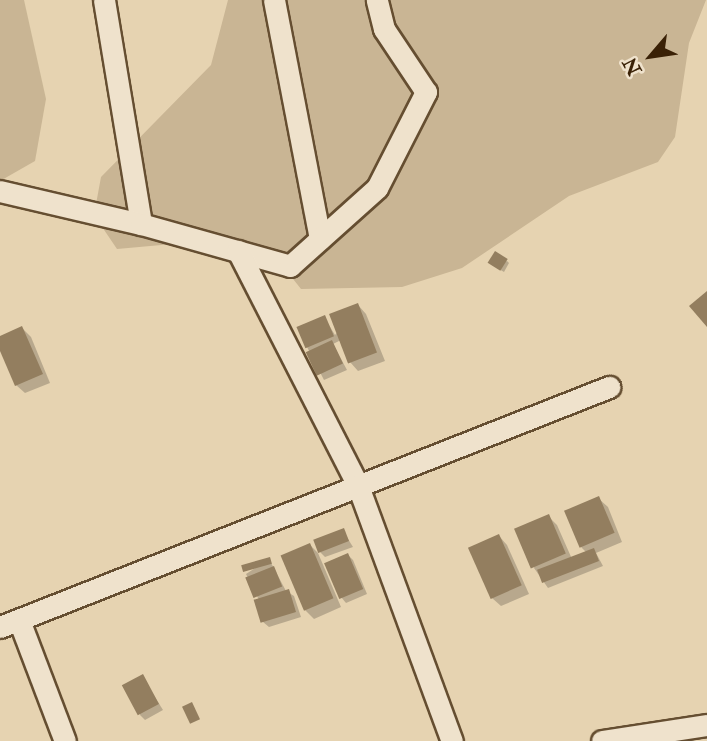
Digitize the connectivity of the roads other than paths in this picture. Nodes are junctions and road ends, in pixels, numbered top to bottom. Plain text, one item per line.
1 (104, 0) edge
2 (274, 0) edge
3 (377, 0) edge
4 (0, 191) edge
5 (141, 224) junction
6 (320, 239) junction
7 (238, 251) junction
8 (608, 387) dead end
9 (358, 486) junction
10 (9, 624) edge
11 (707, 725) edge
12 (65, 741) edge
13 (452, 741) edge
14 (602, 741) edge

1 - 5 street
2 - 6 street
3 - 6 street
4 - 5 street
5 - 7 street
6 - 7 street
7 - 9 street
8 - 9 street
9 - 10 street
9 - 13 street
10 - 12 street
11 - 14 street

